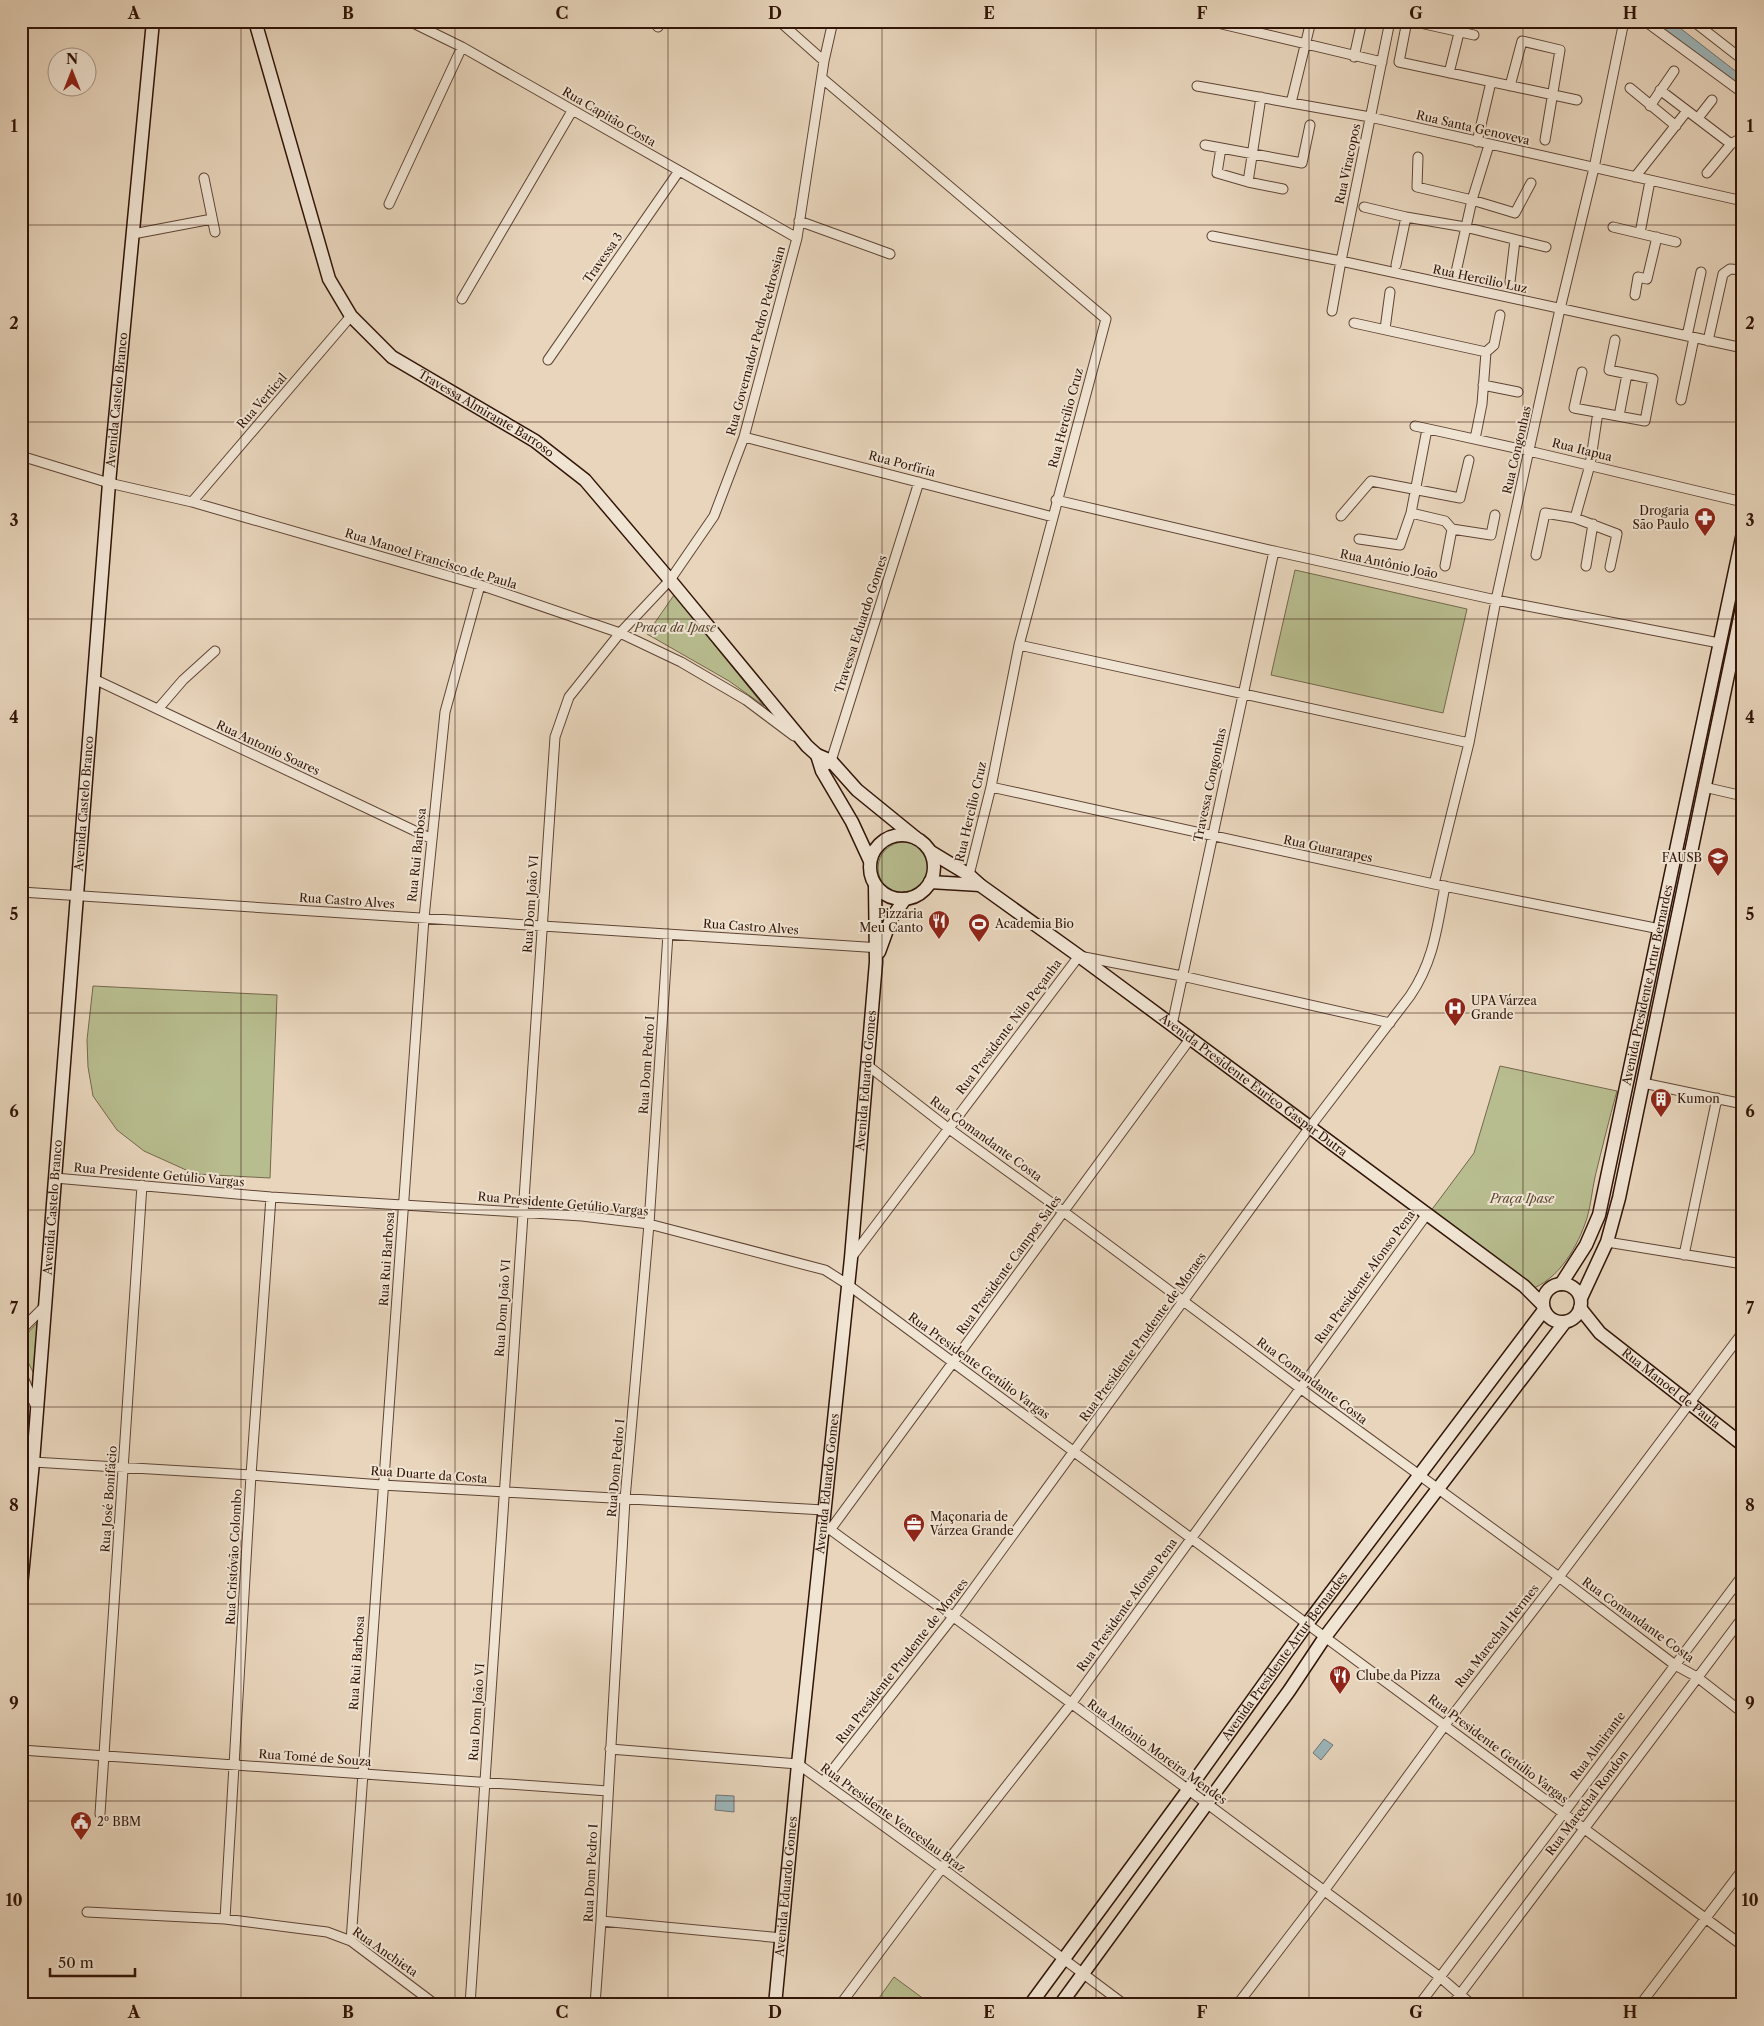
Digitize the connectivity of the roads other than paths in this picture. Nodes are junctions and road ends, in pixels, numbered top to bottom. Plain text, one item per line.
1 (153, 21) edge
2 (255, 21) edge
3 (779, 21) edge
4 (833, 21) edge
5 (1209, 21) edge
6 (1310, 21) edge
7 (1362, 21) edge
8 (1390, 21) edge
9 (1408, 21) edge
10 (1411, 21) edge
11 (1624, 21) edge
12 (1645, 21) edge
13 (1693, 21) edge
14 (413, 22) edge
15 (1441, 25) edge
16 (1459, 33) junction
17 (1474, 35) dead end
18 (1304, 45) junction
19 (462, 47) junction
20 (1354, 57) junction
21 (824, 60) junction
22 (1743, 60) edge
23 (1382, 62) junction
24 (1674, 71) dead end
25 (1449, 73) junction
26 (823, 79) junction
27 (1491, 82) junction
28 (1197, 86) dead end
29 (1510, 86) junction
30 (1630, 88) dead end
31 (1660, 90) junction
32 (1743, 94) edge
33 (1553, 95) junction
34 (1261, 97) junction
35 (1577, 100) dead end
36 (1712, 100) dead end
37 (1291, 102) junction
38 (1650, 106) junction
39 (572, 111) junction
40 (1687, 112) junction
41 (1370, 117) junction
42 (1698, 118) junction
43 (1310, 125) dead end
44 (1676, 126) junction
45 (1743, 137) edge
46 (1545, 140) dead end
47 (1477, 142) junction
48 (1205, 144) dead end
49 (1730, 144) junction
50 (1489, 145) junction
51 (1222, 148) junction
52 (1253, 153) junction
53 (1418, 157) dead end
54 (1594, 168) junction
55 (679, 171) junction
56 (1707, 173) dead end
57 (1635, 177) junction
58 (204, 178) dead end
59 (1650, 181) junction
60 (1248, 182) junction
61 (1531, 183) dead end
62 (1283, 189) dead end
63 (1472, 200) junction
64 (1743, 201) edge
65 (389, 204) dead end
66 (1364, 207) dead end
67 (1406, 217) junction
68 (212, 218) junction
69 (799, 221) junction
70 (1465, 227) junction
71 (1613, 227) dead end
72 (214, 232) dead end
73 (1640, 232) junction
74 (133, 234) junction
75 (1212, 236) dead end
76 (1657, 237) junction
77 (797, 238) junction
78 (1515, 240) junction
79 (1676, 242) dead end
80 (1546, 247) dead end
81 (890, 254) dead end
82 (1341, 261) junction
83 (1396, 265) dead end
84 (1743, 270) edge
85 (1456, 272) dead end
86 (1701, 272) dead end
87 (1510, 282) dead end
88 (1390, 292) dead end
89 (1635, 295) dead end
90 (462, 299) dead end
91 (1560, 309) junction
92 (1332, 311) dead end
93 (1500, 315) dead end
94 (351, 316) junction
95 (1354, 324) dead end
96 (1385, 329) junction
97 (1690, 337) junction
98 (1615, 340) dead end
99 (1708, 341) junction
100 (1743, 348) edge
101 (1486, 352) junction
102 (548, 360) dead end
103 (1582, 372) dead end
104 (1627, 374) junction
105 (1483, 385) junction
106 (1518, 392) dead end
107 (1681, 400) dead end
108 (1598, 412) junction
109 (1619, 416) junction
110 (1414, 426) dead end
111 (1427, 429) junction
112 (744, 437) junction
113 (1475, 439) junction
114 (1529, 450) junction
115 (21, 456) edge
116 (1469, 460) dead end
117 (1590, 465) junction
118 (919, 482) junction
119 (109, 483) junction
120 (1416, 490) junction
121 (1056, 500) junction
122 (192, 502) junction
123 (1743, 502) edge
124 (1411, 513) junction
125 (1495, 515) dead end
126 (1341, 516) dead end
127 (1053, 517) junction
128 (1575, 518) junction
129 (1593, 524) junction
130 (1452, 529) junction
131 (1743, 533) edge
132 (1359, 539) dead end
133 (1274, 551) junction
134 (1536, 556) dead end
135 (1445, 566) dead end
136 (1586, 566) dead end
137 (1610, 567) dead end
138 (670, 580) junction
139 (480, 585) junction
140 (1496, 600) junction
141 (1743, 603) edge
142 (620, 633) junction
143 (1719, 643) junction
144 (1019, 645) junction
145 (1738, 645) edge
146 (215, 651) dead end
147 (94, 679) junction
148 (1242, 694) junction
149 (158, 709) junction
150 (1469, 743) junction
151 (807, 746) junction
152 (826, 766) junction
153 (991, 787) junction
154 (1704, 787) junction
155 (1743, 796) edge
156 (1212, 837) junction
157 (916, 838) junction
158 (432, 839) junction
159 (931, 852) junction
160 (870, 861) junction
161 (930, 882) junction
162 (972, 882) junction
163 (1434, 884) junction
164 (875, 885) junction
165 (1445, 886) junction
166 (21, 892) edge
167 (77, 896) junction
168 (905, 899) junction
169 (424, 918) junction
170 (543, 926) junction
171 (1660, 929) junction
172 (668, 934) junction
173 (878, 947) junction
174 (1079, 956) junction
175 (1182, 976) junction
176 (1390, 1023) junction
177 (1172, 1025) junction
178 (1190, 1039) junction
179 (867, 1065) junction
180 (1644, 1083) junction
181 (1717, 1098) junction
182 (1743, 1104) edge
183 (1310, 1127) junction
184 (948, 1128) junction
185 (55, 1178) junction
186 (142, 1185) junction
187 (271, 1197) junction
188 (403, 1204) junction
189 (522, 1212) junction
190 (1064, 1212) junction
191 (1427, 1214) junction
192 (649, 1224) junction
193 (1607, 1242) junction
194 (1684, 1255) junction
195 (851, 1258) junction
196 (1743, 1264) edge
197 (847, 1284) junction
198 (1524, 1286) junction
199 (1556, 1286) junction
200 (1184, 1301) junction
201 (1580, 1303) junction
202 (44, 1307) junction
203 (1543, 1307) junction
204 (1568, 1321) junction
205 (21, 1330) edge
206 (1743, 1332) edge
207 (1600, 1333) junction
208 (953, 1362) junction
209 (21, 1373) edge
210 (1300, 1388) junction
211 (1689, 1403) junction
212 (36, 1407) junction
213 (1743, 1445) edge
214 (1074, 1452) junction
215 (33, 1462) junction
216 (124, 1467) junction
217 (251, 1475) junction
218 (1419, 1475) junction
219 (382, 1485) junction
220 (1436, 1489) junction
221 (504, 1492) junction
222 (625, 1499) junction
223 (824, 1510) junction
224 (826, 1527) junction
225 (1191, 1538) junction
226 (1743, 1574) edge
227 (1559, 1577) junction
228 (21, 1586) edge
229 (1743, 1616) edge
230 (953, 1617) junction
231 (1307, 1624) junction
232 (1325, 1637) junction
233 (1675, 1665) junction
234 (1697, 1678) junction
235 (1070, 1704) junction
236 (1743, 1713) edge
237 (1445, 1725) junction
238 (610, 1749) junction
239 (21, 1750) edge
240 (104, 1755) junction
241 (234, 1764) junction
242 (798, 1764) junction
243 (362, 1774) junction
244 (484, 1782) junction
245 (823, 1782) junction
246 (1188, 1790) junction
247 (608, 1791) junction
248 (1206, 1804) junction
249 (100, 1814) dead end
250 (1563, 1814) junction
251 (1584, 1828) junction
252 (942, 1868) junction
253 (1743, 1869) edge
254 (1324, 1891) junction
255 (87, 1912) dead end
256 (1706, 1918) junction
257 (225, 1919) junction
258 (601, 1921) junction
259 (782, 1938) junction
260 (351, 1941) junction
261 (1743, 1946) edge
262 (1064, 1959) junction
263 (1083, 1972) junction
264 (1440, 1977) junction
265 (1459, 1995) junction
266 (436, 2005) edge
267 (470, 2005) edge
268 (595, 2005) edge
269 (775, 2005) edge
270 (840, 2005) edge
271 (1030, 2005) edge
272 (1060, 2005) edge
273 (1125, 2005) edge
274 (1237, 2005) edge
275 (1419, 2005) edge
276 (1452, 2005) edge
277 (1472, 2005) edge
278 (1640, 2005) edge

1 - 74 street, Avenida Castelo Branco
2 - 94 street, Travessa Almirante Barroso
3 - 21 street
4 - 21 street, Rua Governador Pedro Pedrossian
5 - 18 street
6 - 18 street
7 - 20 street
8 - 23 street, Rua Viracopos
9 - 25 street
10 - 15 street
11 - 54 street, Rua Congonhas
12 - 32 street
13 - 22 street
14 - 19 street, Rua Capitão Costa
15 - 16 street
16 - 17 street
16 - 25 street
18 - 20 street
18 - 37 street
19 - 39 street, Rua Capitão Costa
19 - 65 street
20 - 23 street
21 - 26 street, Rua Governador Pedro Pedrossian
23 - 41 street, Rua Viracopos
24 - 31 street
25 - 27 street
26 - 69 street, Rua Governador Pedro Pedrossian
26 - 121 street, Rua Hercílio Cruz
27 - 29 street
27 - 47 street
28 - 34 street, Rua Santa Genoveva
29 - 33 street
29 - 33 street
30 - 38 street
31 - 38 street
31 - 40 street
33 - 35 street
33 - 46 street
34 - 37 street, Rua Santa Genoveva
34 - 52 street
36 - 42 street
37 - 41 street, Rua Santa Genoveva
38 - 44 street
39 - 55 street, Rua Capitão Costa
39 - 90 street
40 - 42 street
40 - 44 street
41 - 47 street, Rua Santa Genoveva
41 - 82 street, Rua Viracopos
42 - 49 street
43 - 52 street
44 - 57 street
45 - 49 street
47 - 50 street, Rua Santa Genoveva
48 - 51 street
49 - 56 street
50 - 54 street, Rua Santa Genoveva
50 - 63 street
51 - 52 street
51 - 60 street
52 - 60 street
53 - 63 street
54 - 57 street, Rua Santa Genoveva
54 - 91 street, Rua Congonhas
55 - 77 street, Rua Capitão Costa
55 - 102 street, Travessa 3
57 - 59 street, Rua Santa Genoveva
58 - 68 street
59 - 64 street, Rua Santa Genoveva
59 - 73 street
60 - 62 street
61 - 63 street
63 - 70 street
66 - 67 street
67 - 70 street
67 - 83 street
68 - 72 street
68 - 74 street
69 - 77 street, Rua Governador Pedro Pedrossian
69 - 81 street
70 - 78 street
70 - 85 street
71 - 73 street
73 - 76 street
74 - 119 street, Avenida Castelo Branco
75 - 82 street, Rua Hercilio Luz
76 - 79 street
76 - 89 street
77 - 112 street, Rua Governador Pedro Pedrossian
78 - 80 street
78 - 87 street
82 - 91 street, Rua Hercilio Luz
82 - 92 street, Rua Viracopos
84 - 99 street
86 - 97 street
88 - 96 street
91 - 97 street, Rua Hercilio Luz
91 - 114 street, Rua Congonhas
93 - 101 street
94 - 122 street, Rua Vertical
94 - 138 street, Travessa Almirante Barroso
95 - 96 street
96 - 101 street
97 - 99 street, Rua Hercilio Luz
97 - 107 street
98 - 104 street
99 - 100 street, Rua Hercilio Luz
101 - 105 street
103 - 108 street
104 - 109 street
104 - 109 street
105 - 106 street
105 - 113 street
108 - 109 street
108 - 117 street
110 - 111 street, Rua Itapua
111 - 113 street, Rua Itapua
111 - 120 street
112 - 118 street, Rua Porfíria
112 - 138 street, Rua Governador Pedro Pedrossian
113 - 114 street, Rua Itapua
114 - 117 street, Rua Itapua
114 - 140 street, Rua Congonhas
115 - 119 street, Rua Manoel Francisco de Paula
116 - 120 street
117 - 123 street, Rua Itapua
117 - 128 street
118 - 127 street, Rua Porfíria
118 - 152 street, Travessa Eduardo Gomes
119 - 122 street, Rua Manoel Francisco de Paula
119 - 147 street, Avenida Castelo Branco
120 - 124 street
120 - 126 street
121 - 127 street, Rua Hercílio Cruz
121 - 133 street, Rua Antônio João
122 - 139 street, Rua Manoel Francisco de Paula
124 - 130 street
124 - 132 street
125 - 130 street
127 - 144 street, Rua Hercílio Cruz
128 - 129 street
128 - 134 street
129 - 136 street
129 - 137 street
130 - 135 street
131 - 143 street, Avenida Presidente Artur Bernardes
133 - 140 street, Rua Antônio João
133 - 148 street, Travessa Congonhas
138 - 142 street, Rua Governador Pedro Pedrossian
138 - 151 street, Travessa Almirante Barroso
139 - 142 street, Rua Manoel Francisco de Paula
139 - 158 street, Rua Rui Barbosa
140 - 143 street, Rua Antônio João
140 - 150 street, Rua Congonhas
141 - 145 street, Avenida Presidente Artur Bernardes
142 - 151 street, Rua Manoel Francisco de Paula
142 - 170 street, Rua Dom João VI
143 - 171 street, Avenida Presidente Artur Bernardes
144 - 148 street
144 - 153 street, Rua Hercílio Cruz
145 - 154 street, Avenida Presidente Artur Bernardes
146 - 149 street
147 - 149 street, Rua Antonio Soares
147 - 167 street, Avenida Castelo Branco
148 - 150 street
148 - 156 street, Travessa Congonhas
149 - 158 street, Rua Antonio Soares
150 - 163 street, Rua Congonhas
151 - 152 street, Travessa Almirante Barroso
152 - 157 street
152 - 160 street
153 - 156 street, Rua Guararapes
153 - 162 street, Rua Hercílio Cruz
154 - 155 street
154 - 180 street, Avenida Presidente Artur Bernardes
156 - 163 street, Rua Guararapes
156 - 175 street, Travessa Congonhas
157 - 159 street
157 - 160 street
158 - 169 street, Rua Rui Barbosa
159 - 161 street
159 - 162 street, Avenida Presidente Eurico Gaspar Dutra
160 - 164 street
161 - 162 street
161 - 168 street
162 - 174 street, Avenida Presidente Eurico Gaspar Dutra
163 - 165 street, Rua Guararapes
164 - 168 street
164 - 173 street, Avenida Eduardo Gomes
165 - 171 street, Rua Guararapes
165 - 176 street, Rua Presidente Prudente de Moraes
166 - 167 street, Rua Castro Alves
167 - 169 street, Rua Castro Alves
167 - 185 street, Avenida Castelo Branco
168 - 173 street
169 - 170 street, Rua Castro Alves
169 - 188 street, Rua Rui Barbosa
170 - 172 street, Rua Castro Alves
170 - 189 street, Rua Dom João VI
171 - 199 street, Avenida Presidente Artur Bernardes
172 - 173 street, Rua Castro Alves
172 - 192 street, Rua Dom Pedro I
173 - 179 street, Avenida Eduardo Gomes
174 - 175 street
174 - 177 street, Avenida Presidente Eurico Gaspar Dutra
174 - 184 street, Rua Presidente Nilo Peçanha
175 - 176 street
175 - 177 street, Travessa Congonhas
176 - 183 street, Rua Presidente Prudente de Moraes
177 - 178 street, Avenida Presidente Eurico Gaspar Dutra
178 - 183 street, Avenida Presidente Eurico Gaspar Dutra
178 - 190 street, Rua Presidente Campos Sales
179 - 184 street, Rua Comandante Costa
179 - 195 street, Avenida Eduardo Gomes
180 - 181 street
180 - 193 street, Avenida Presidente Artur Bernardes
181 - 182 street
181 - 194 street
183 - 191 street, Avenida Presidente Eurico Gaspar Dutra
183 - 200 street, Rua Presidente Prudente de Moraes
184 - 190 street, Rua Comandante Costa
184 - 195 street, Rua Presidente Nilo Peçanha
185 - 186 street, Rua Presidente Getúlio Vargas
185 - 202 street, Avenida Castelo Branco
186 - 187 street, Rua Presidente Getúlio Vargas
186 - 216 street, Rua José Bonifácio
187 - 188 street, Rua Presidente Getúlio Vargas
187 - 217 street, Rua Cristóvão Colombo
188 - 189 street, Rua Presidente Getúlio Vargas
188 - 219 street, Rua Rui Barbosa
189 - 192 street, Rua Presidente Getúlio Vargas
189 - 221 street, Rua Dom João VI
190 - 200 street, Rua Comandante Costa
190 - 208 street, Rua Presidente Campos Sales
191 - 198 street, Avenida Presidente Eurico Gaspar Dutra
191 - 210 street, Rua Presidente Afonso Pena
192 - 197 street, Rua Presidente Getúlio Vargas
192 - 222 street, Rua Dom Pedro I
193 - 194 street
193 - 201 street, Avenida Presidente Artur Bernardes
194 - 196 street
195 - 197 street, Avenida Eduardo Gomes
197 - 208 street, Rua Presidente Getúlio Vargas
197 - 223 street, Avenida Eduardo Gomes
198 - 199 street
198 - 203 street, Avenida Presidente Eurico Gaspar Dutra
199 - 201 street
199 - 203 street
200 - 210 street, Rua Comandante Costa
200 - 214 street, Rua Presidente Prudente de Moraes
201 - 204 street
201 - 207 street, Rua Manoel de Paula
202 - 205 street
202 - 212 street, Avenida Castelo Branco
203 - 204 street
203 - 218 street, Avenida Presidente Artur Bernardes
204 - 207 street, Rua Manoel de Paula
204 - 220 street, Avenida Presidente Artur Bernardes
206 - 211 street, Rua Marechal Hermes
207 - 211 street, Rua Manoel de Paula
208 - 214 street, Rua Presidente Getúlio Vargas
208 - 224 street, Rua Presidente Campos Sales
209 - 212 street
210 - 218 street, Rua Comandante Costa
210 - 225 street, Rua Presidente Afonso Pena
211 - 213 street, Rua Manoel de Paula
211 - 227 street, Rua Marechal Hermes
212 - 215 street, Avenida Castelo Branco
214 - 225 street, Rua Presidente Getúlio Vargas
214 - 230 street, Rua Presidente Prudente de Moraes
215 - 216 street, Rua Duarte da Costa
215 - 228 street, Avenida Castelo Branco
216 - 217 street, Rua Duarte da Costa
216 - 240 street, Rua José Bonifácio
217 - 219 street, Rua Duarte da Costa
217 - 241 street, Rua Cristóvão Colombo
218 - 220 street, Rua Comandante Costa
218 - 231 street, Avenida Presidente Artur Bernardes
219 - 221 street, Rua Duarte da Costa
219 - 243 street, Rua Rui Barbosa
220 - 227 street, Rua Comandante Costa
220 - 232 street, Avenida Presidente Artur Bernardes
221 - 222 street, Rua Duarte da Costa
221 - 244 street, Rua Dom João VI
222 - 223 street, Rua Duarte da Costa
222 - 238 street, Rua Dom Pedro I
223 - 224 street, Avenida Eduardo Gomes
224 - 230 street, Rua Antônio Moreira Mendes
224 - 242 street, Avenida Eduardo Gomes
225 - 231 street, Rua Presidente Getúlio Vargas
225 - 235 street, Rua Presidente Afonso Pena
226 - 233 street, Rua Almirante
227 - 233 street, Rua Comandante Costa
227 - 237 street, Rua Marechal Hermes
229 - 234 street, Rua Marechal Rondon
230 - 235 street, Rua Antônio Moreira Mendes
230 - 245 street, Rua Presidente Prudente de Moraes
231 - 232 street, Rua Presidente Getúlio Vargas
231 - 246 street, Avenida Presidente Artur Bernardes
232 - 237 street, Rua Presidente Getúlio Vargas
232 - 248 street, Avenida Presidente Artur Bernardes
233 - 234 street, Rua Comandante Costa
233 - 250 street, Rua Almirante
234 - 236 street, Rua Comandante Costa
234 - 251 street, Rua Marechal Rondon
235 - 246 street, Rua Antônio Moreira Mendes
235 - 252 street, Rua Presidente Afonso Pena
237 - 250 street, Rua Presidente Getúlio Vargas
237 - 254 street, Rua Marechal Hermes
238 - 242 street
238 - 247 street, Rua Dom Pedro I
239 - 240 street, Rua Tomé de Souza
240 - 241 street, Rua Tomé de Souza
240 - 249 street, Rua José Bonifácio
241 - 243 street, Rua Tomé de Souza
241 - 257 street, Rua Cristóvão Colombo
242 - 245 street, Rua Presidente Venceslau Braz
242 - 259 street, Avenida Eduardo Gomes
243 - 244 street, Rua Tomé de Souza
243 - 260 street, Rua Rui Barbosa
244 - 247 street, Rua Tomé de Souza
244 - 267 street, Rua Dom João VI
245 - 252 street, Rua Presidente Venceslau Braz
246 - 248 street, Rua Antônio Moreira Mendes
246 - 262 street, Avenida Presidente Artur Bernardes
247 - 258 street, Rua Dom Pedro I
248 - 254 street, Rua Antônio Moreira Mendes
248 - 263 street, Avenida Presidente Artur Bernardes
250 - 251 street, Rua Presidente Getúlio Vargas
250 - 264 street, Rua Almirante
251 - 256 street, Rua Presidente Getúlio Vargas
251 - 265 street, Rua Marechal Rondon
252 - 262 street, Rua Presidente Venceslau Braz
252 - 270 street, Rua Presidente Afonso Pena
253 - 256 street
254 - 264 street, Rua Antônio Moreira Mendes
254 - 274 street, Rua Marechal Hermes
255 - 257 street, Rua Anchieta
256 - 261 street, Rua Presidente Getúlio Vargas
256 - 278 street
257 - 260 street, Rua Anchieta
258 - 259 street
258 - 268 street, Rua Dom Pedro I
259 - 269 street, Avenida Eduardo Gomes
260 - 266 street, Rua Anchieta
262 - 263 street, Rua Presidente Venceslau Braz
262 - 271 street, Avenida Presidente Artur Bernardes
263 - 272 street, Avenida Presidente Artur Bernardes
263 - 273 street, Rua Presidente Venceslau Braz
264 - 265 street, Rua Antônio Moreira Mendes
264 - 275 street, Rua Almirante
265 - 276 street, Rua Marechal Rondon
265 - 277 street, Rua Antônio Moreira Mendes

